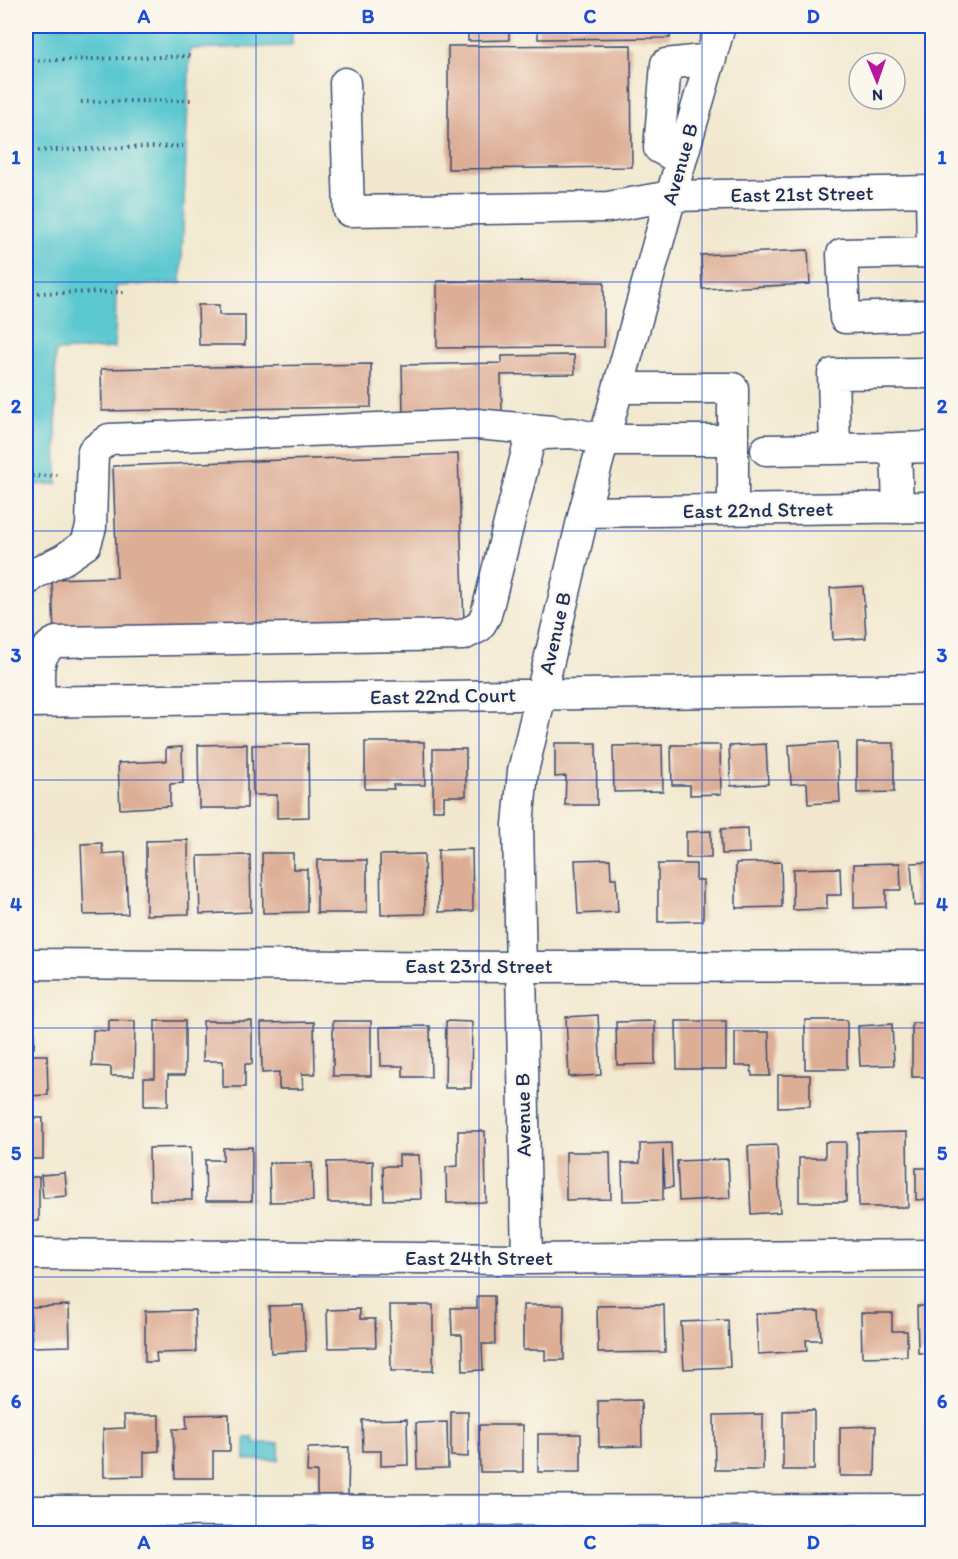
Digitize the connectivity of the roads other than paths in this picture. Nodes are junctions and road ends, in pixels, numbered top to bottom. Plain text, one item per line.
1 (720, 26) edge
2 (711, 59) junction
3 (345, 83) dead end
4 (681, 160) junction
5 (932, 191) edge
6 (671, 196) junction
7 (932, 252) edge
8 (933, 315) edge
9 (933, 373) edge
10 (618, 388) junction
11 (573, 433) junction
12 (604, 440) junction
13 (733, 440) junction
14 (933, 447) edge
15 (896, 448) junction
16 (835, 449) junction
17 (766, 450) dead end
18 (933, 507) edge
19 (898, 508) junction
20 (733, 510) junction
21 (584, 512) junction
22 (26, 581) edge
23 (33, 653) edge
24 (933, 689) edge
25 (541, 694) junction
26 (33, 702) edge
27 (26, 964) edge
28 (933, 966) edge
29 (520, 967) junction
30 (26, 1254) edge
31 (933, 1255) edge
32 (527, 1259) junction
33 (933, 1510) edge
34 (26, 1511) edge

1 - 2 street, Avenue B
2 - 4 street, Avenue B
2 - 4 street
3 - 6 street, East 21st Street
4 - 6 street, Avenue B
5 - 6 street, East 21st Street
5 - 7 street
6 - 10 street, Avenue B
7 - 8 street
9 - 16 street
10 - 12 street, Avenue B
10 - 13 street
11 - 12 street
11 - 22 street
11 - 23 street
12 - 13 street
12 - 21 street, Avenue B
13 - 20 street
14 - 15 street
15 - 16 street
15 - 19 street
16 - 17 street
18 - 19 street, East 22nd Street
19 - 20 street, East 22nd Street
20 - 21 street, East 22nd Street
21 - 25 street, Avenue B
23 - 26 street
24 - 25 street, East 22nd Court
25 - 26 street, East 22nd Court
25 - 29 street, Avenue B
27 - 29 street, East 23rd Street
28 - 29 street, East 23rd Street
29 - 32 street, Avenue B
30 - 32 street, East 24th Street
31 - 32 street, East 24th Street
33 - 34 street

